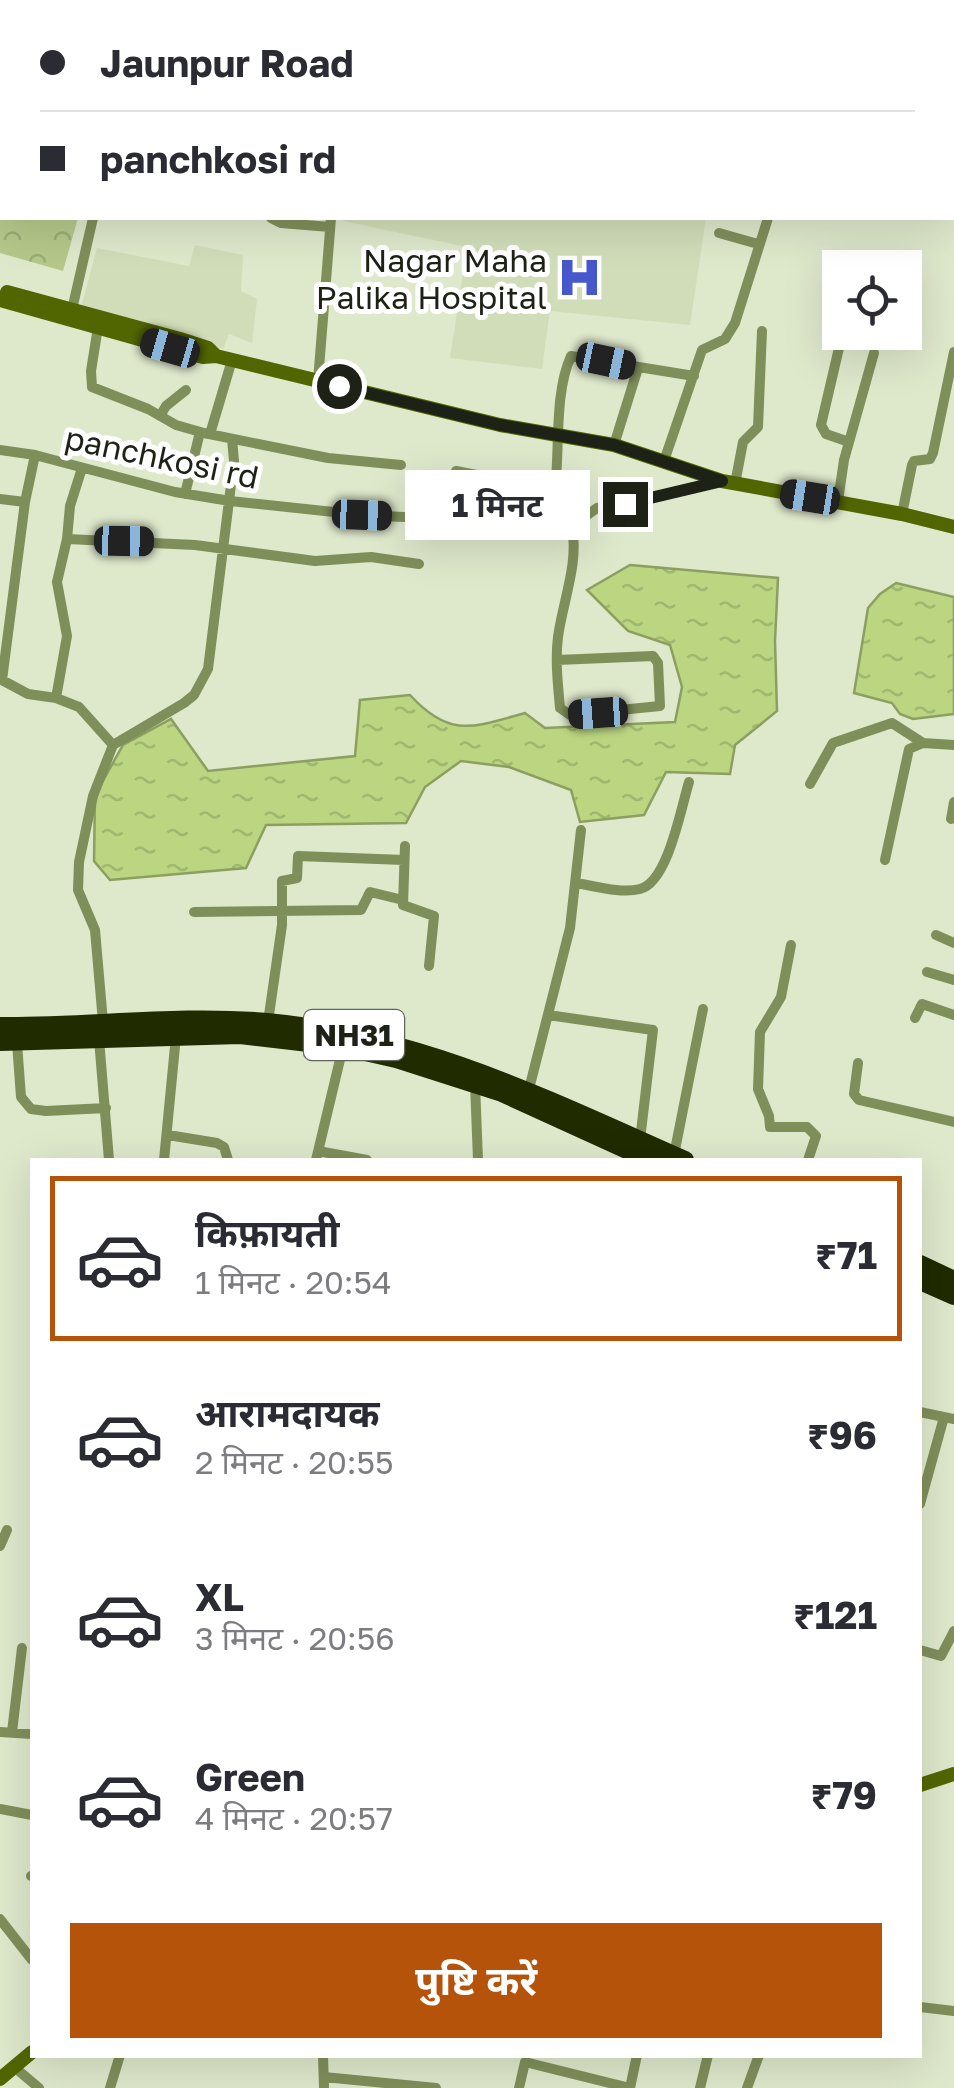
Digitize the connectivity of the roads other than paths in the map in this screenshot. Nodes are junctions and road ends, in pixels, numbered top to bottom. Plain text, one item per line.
1 (93, 220) edge
2 (274, 220) edge
3 (767, 220) edge
4 (331, 222) edge
5 (720, 233) dead end
6 (758, 244) junction
7 (0, 290) edge
8 (0, 300) edge
9 (71, 314) junction
10 (98, 328) junction
11 (762, 331) dead end
12 (839, 350) edge
13 (954, 352) edge
14 (874, 354) dead end
15 (216, 356) junction
16 (232, 360) junction
17 (638, 368) junction
18 (694, 376) junction
19 (318, 381) junction
20 (186, 390) dead end
21 (160, 416) junction
22 (205, 433) junction
23 (558, 435) junction
24 (232, 438) junction
25 (849, 442) junction
26 (614, 445) junction
27 (0, 450) edge
28 (34, 455) junction
29 (664, 461) junction
30 (401, 465) dead end
31 (82, 468) junction
32 (456, 471) dead end
33 (728, 483) junction
34 (555, 490) junction
35 (185, 494) junction
36 (580, 495) dead end
37 (0, 499) edge
38 (230, 501) junction
39 (838, 501) junction
40 (24, 502) junction
41 (902, 514) junction
42 (572, 526) junction
43 (954, 527) edge
44 (67, 539) junction
45 (221, 548) junction
46 (420, 564) dead end
47 (556, 660) junction
48 (1, 679) edge
49 (56, 698) junction
50 (923, 743) junction
51 (954, 744) edge
52 (113, 745) junction
53 (689, 782) dead end
54 (810, 784) dead end
55 (954, 802) edge
56 (951, 819) dead end
57 (580, 830) dead end
58 (404, 846) dead end
59 (404, 860) junction
60 (886, 860) dead end
61 (576, 883) junction
62 (403, 900) junction
63 (283, 910) junction
64 (194, 912) dead end
65 (936, 935) dead end
66 (954, 943) edge
67 (791, 945) dead end
68 (429, 966) dead end
69 (927, 972) dead end
70 (954, 980) edge
71 (703, 1009) dead end
72 (548, 1015) junction
73 (954, 1015) edge
74 (915, 1018) dead end
75 (268, 1022) junction
76 (0, 1026) edge
77 (101, 1030) junction
78 (176, 1035) junction
79 (8, 1043) edge
80 (343, 1047) junction
81 (858, 1062) dead end
82 (475, 1084) junction
83 (529, 1089) junction
84 (106, 1108) junction
85 (954, 1122) edge
86 (168, 1135) junction
87 (641, 1154) edge
88 (317, 1156) edge
89 (109, 1158) edge
90 (164, 1158) edge
91 (227, 1158) edge
92 (478, 1158) edge
93 (679, 1158) edge
94 (809, 1158) edge
95 (922, 1265) edge
96 (954, 1280) edge
97 (922, 1281) edge
98 (954, 1296) edge
99 (922, 1412) edge
100 (949, 1418) edge
101 (922, 1498) edge
102 (7, 1530) dead end
103 (0, 1546) edge
104 (954, 1632) edge
105 (22, 1648) dead end
106 (922, 1651) edge
107 (6, 1732) edge
108 (954, 1774) edge
109 (922, 1784) edge
110 (0, 1809) edge
111 (30, 1815) edge
112 (0, 1919) edge
113 (30, 1957) edge
114 (922, 2007) edge
115 (954, 2011) edge
116 (30, 2053) edge
117 (119, 2058) edge
118 (323, 2058) edge
119 (636, 2058) edge
120 (707, 2058) edge
121 (758, 2058) edge
122 (525, 2059) edge
123 (13, 2066) junction
124 (0, 2079) edge
125 (582, 2082) edge
126 (324, 2083) edge
127 (39, 2088) edge
128 (110, 2088) edge
129 (436, 2088) edge
130 (519, 2088) edge
131 (700, 2088) edge
132 (748, 2088) edge

1 - 9 street
2 - 4 street
3 - 6 street
4 - 19 street
5 - 6 street
6 - 18 street
7 - 9 street
8 - 9 street
9 - 10 street
9 - 15 street
10 - 15 street
10 - 21 street
11 - 33 street
12 - 25 street
13 - 41 street
14 - 25 street
15 - 16 street
16 - 19 street
16 - 22 street
17 - 18 street
17 - 23 street
17 - 26 street
18 - 29 street
19 - 23 street
20 - 21 street
21 - 22 street
22 - 24 street
22 - 35 street
23 - 26 street
23 - 34 street
24 - 30 street
24 - 38 street
25 - 39 street
26 - 29 street
27 - 28 street, panchkosi rd
28 - 31 street, panchkosi rd
28 - 40 street
29 - 33 street
31 - 35 street, panchkosi rd
31 - 44 street
32 - 34 street
33 - 39 street
33 - 42 street, panchkosi rd
34 - 36 street
35 - 38 street, panchkosi rd
37 - 40 street
38 - 42 street, panchkosi rd
38 - 45 street
39 - 41 street
40 - 48 street
41 - 43 street
42 - 47 street
44 - 45 street
44 - 49 street
45 - 46 street
45 - 52 street
47 - 47 street
48 - 49 street
49 - 52 street
50 - 51 street
50 - 54 street
50 - 60 street
52 - 77 street
53 - 61 street
55 - 56 street
57 - 61 street
58 - 59 street
59 - 62 street
59 - 63 street
61 - 72 street
62 - 63 street
62 - 68 street
63 - 64 street
63 - 75 street
65 - 66 street
67 - 94 street
69 - 70 street
71 - 93 street
72 - 83 street
72 - 87 street
73 - 74 street
75 - 77 highway, NH31
75 - 83 highway, NH31
76 - 77 highway, NH31
77 - 78 highway, NH31
77 - 79 highway, NH31
77 - 84 street
78 - 80 highway, NH31
78 - 86 street
79 - 84 street
80 - 82 highway, NH31
80 - 88 street
81 - 85 street
82 - 87 highway, NH31
82 - 92 street
83 - 87 highway, NH31
84 - 89 street
86 - 90 street
86 - 91 street
87 - 93 highway, NH31
95 - 96 highway
97 - 98 highway
99 - 100 street
100 - 101 street
102 - 103 street
104 - 106 street
105 - 107 street
108 - 109 street
110 - 111 street
112 - 113 street
114 - 115 street
116 - 123 street
117 - 128 street
118 - 126 street
119 - 125 street
120 - 131 street
121 - 132 street
122 - 125 street
122 - 130 street
123 - 124 street
123 - 127 street
126 - 129 street

